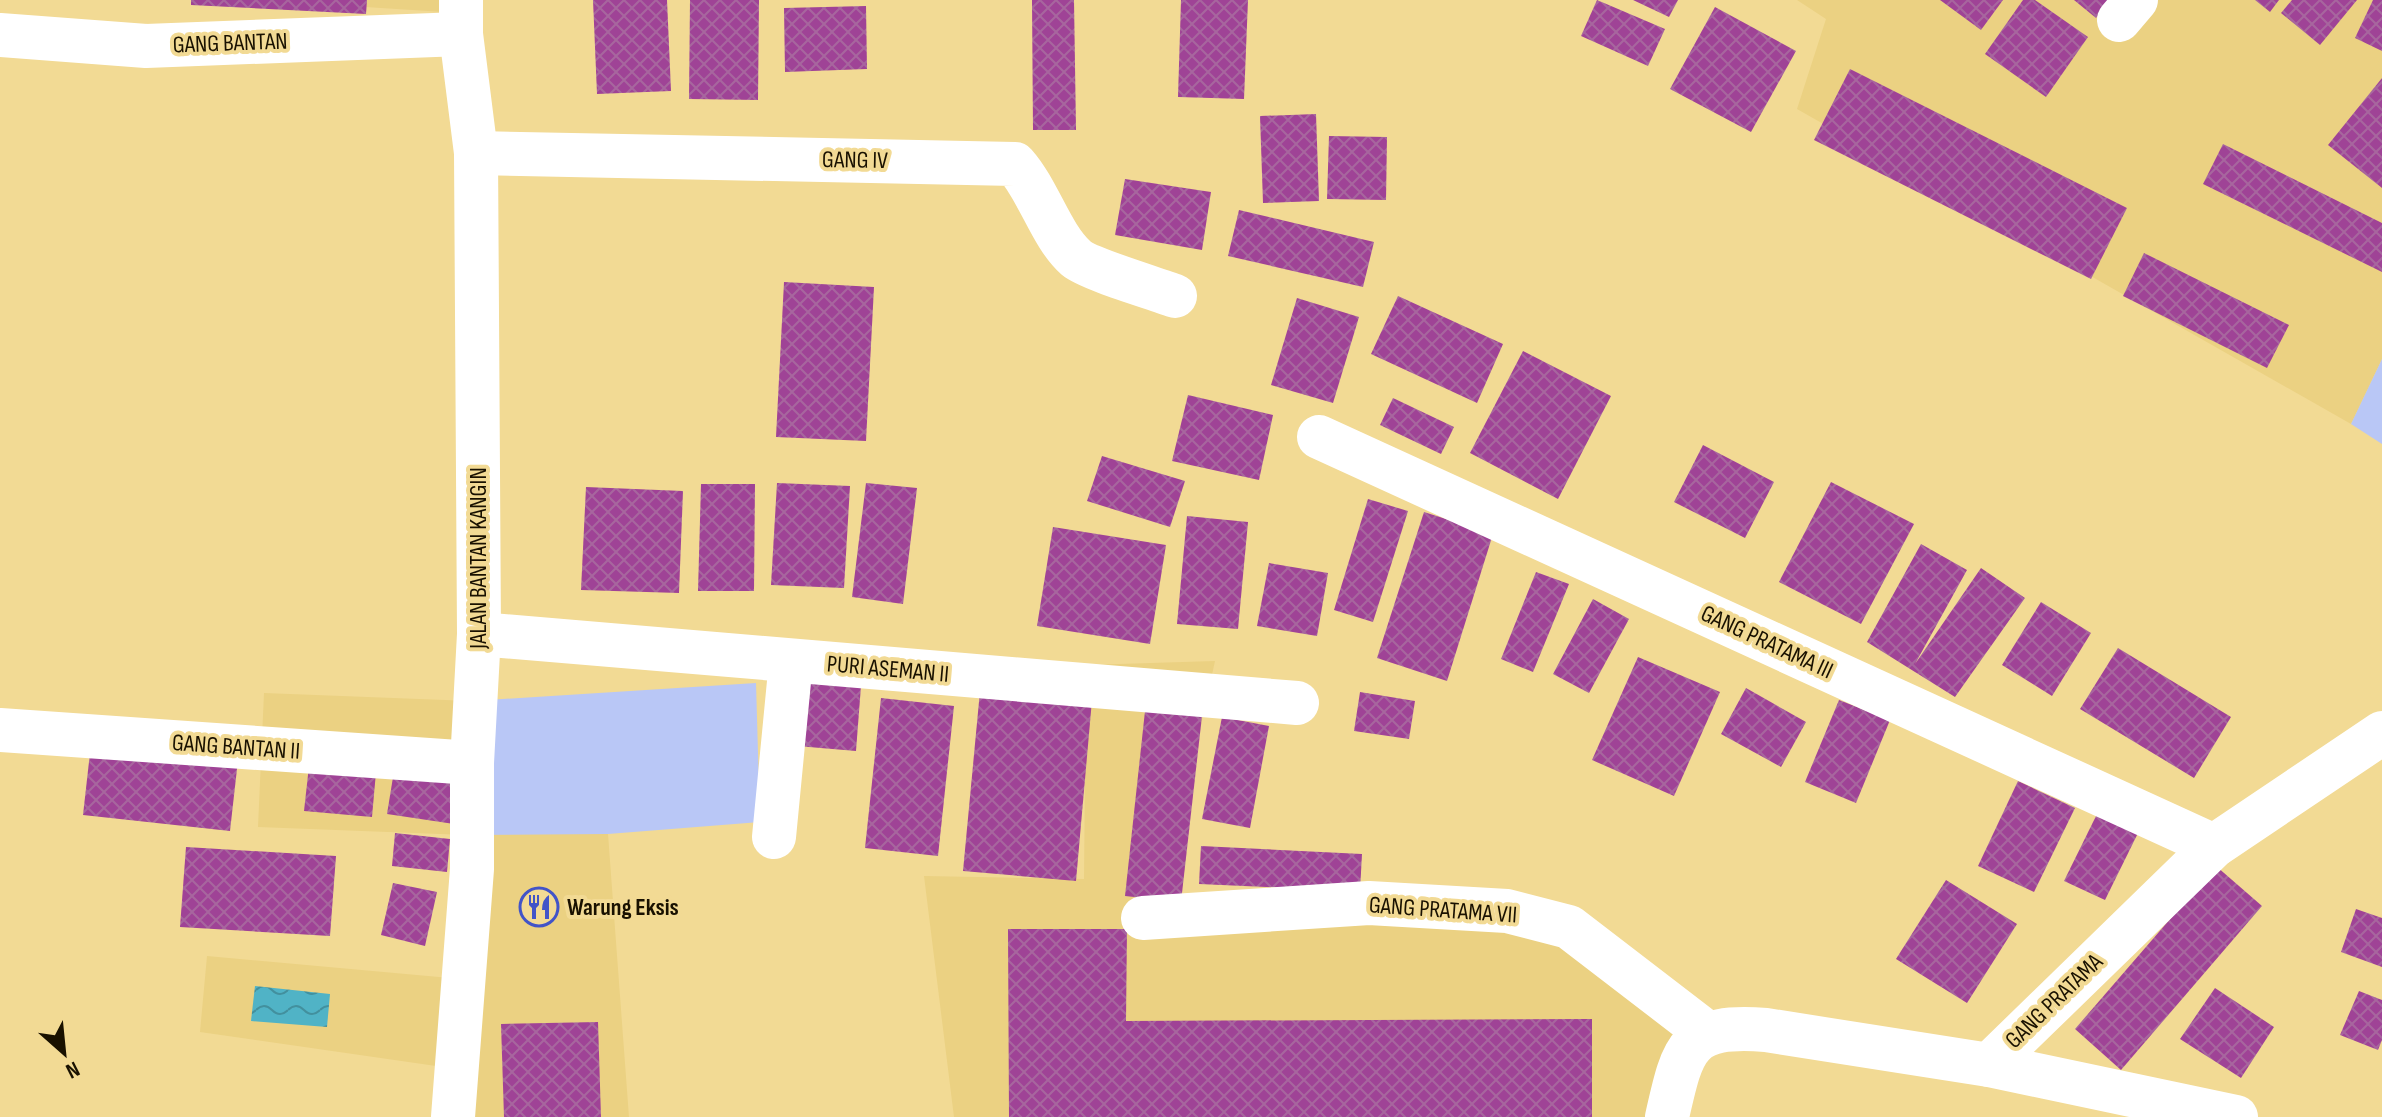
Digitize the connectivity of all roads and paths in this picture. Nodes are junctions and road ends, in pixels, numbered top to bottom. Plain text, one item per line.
1 (461, 17) edge
2 (0, 35) edge
3 (476, 153) junction
4 (1175, 296) dead end
5 (1319, 437) dead end
6 (479, 634) junction
7 (791, 661) junction
8 (1297, 703) dead end
9 (0, 730) edge
10 (2382, 733) edge
11 (472, 763) junction
12 (774, 837) dead end
13 (2214, 846) junction
14 (1143, 918) dead end
15 (1707, 1033) junction
16 (1989, 1065) junction
17 (453, 1117) edge
18 (1667, 1117) edge
19 (2236, 1117) edge

1 - 2 street, GANG BANTAN
1 - 3 street, JALAN BANTAN KANGIN
3 - 4 street, GANG IV
3 - 6 street, JALAN BANTAN KANGIN
5 - 13 street, GANG PRATAMA III
6 - 7 street, PURI ASEMAN II
6 - 11 street, JALAN BANTAN KANGIN
7 - 8 street, PURI ASEMAN II
7 - 12 street
9 - 11 street, GANG BANTAN II
10 - 13 street, GANG PRATAMA
11 - 17 street, JALAN BANTAN KANGIN
13 - 16 street, GANG PRATAMA
14 - 15 street, GANG PRATAMA VII
15 - 16 street, GANG PRATAMA
15 - 18 street
16 - 19 street

